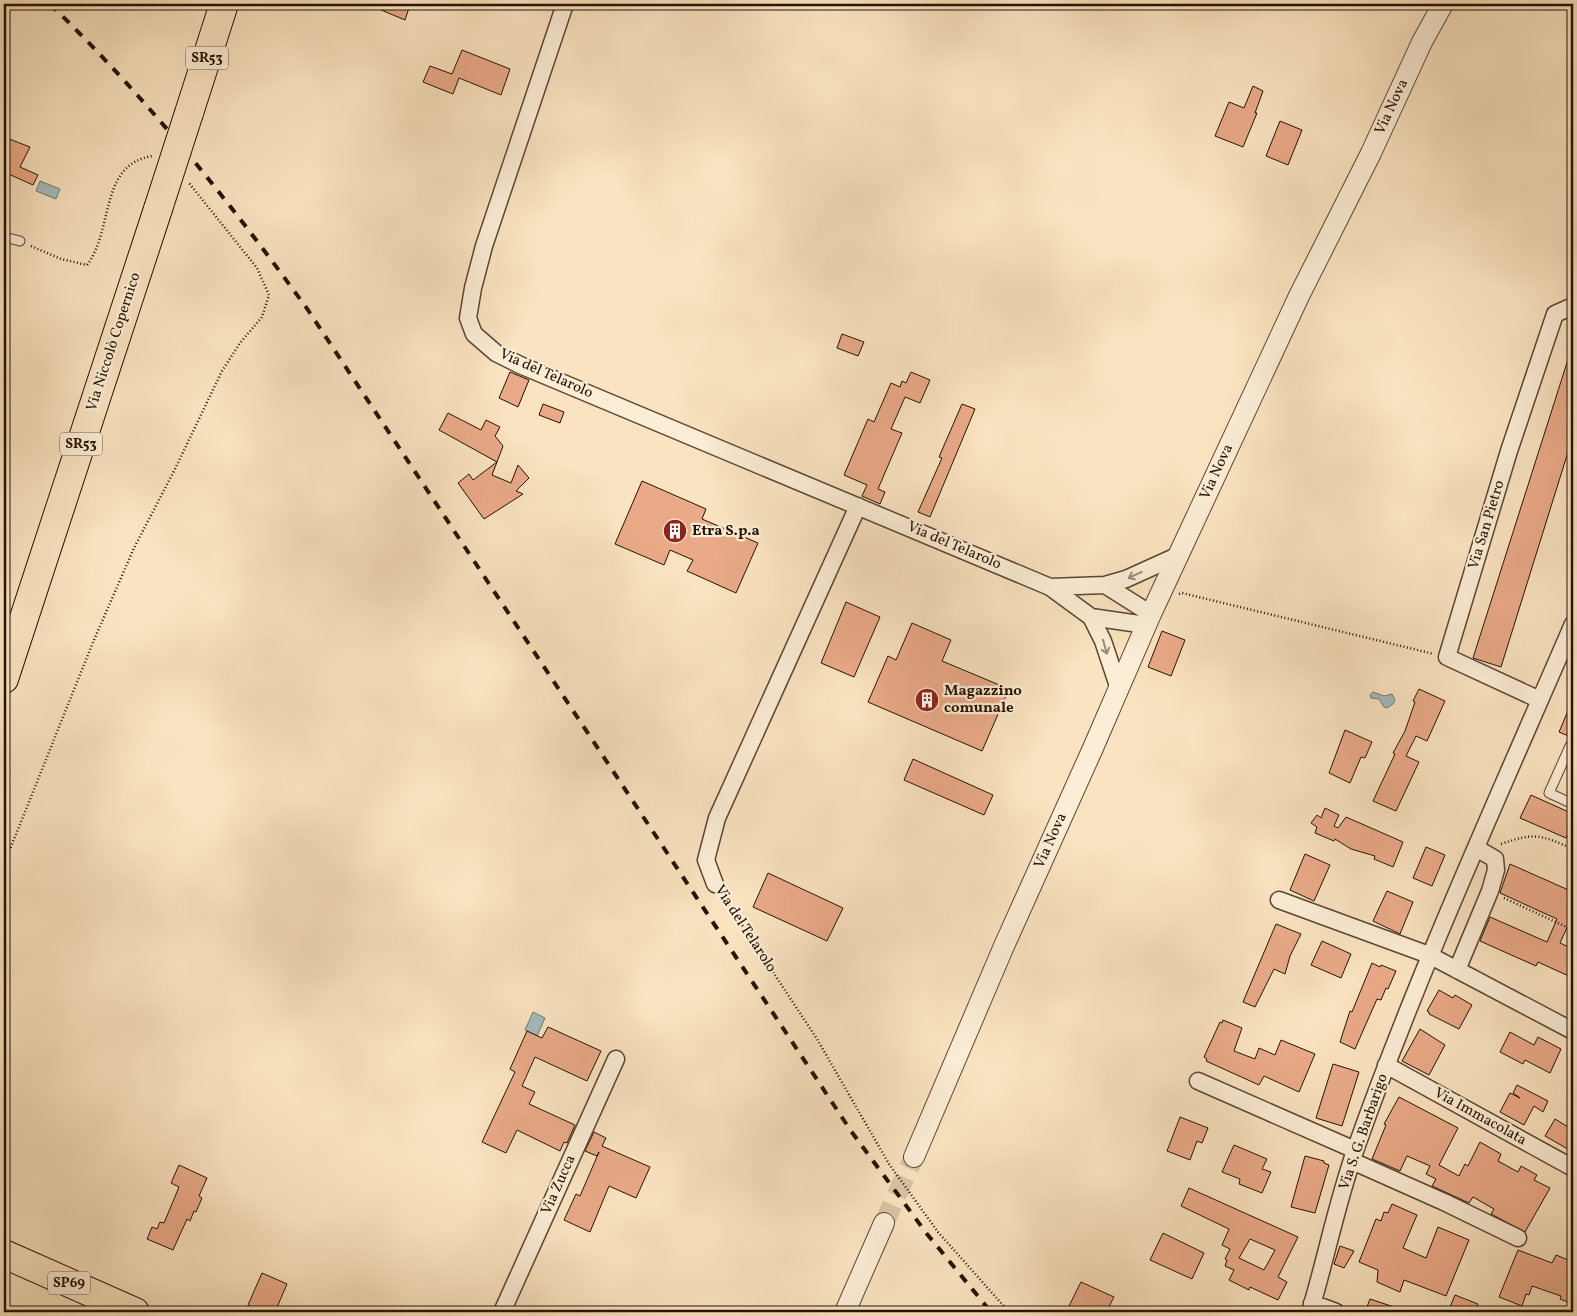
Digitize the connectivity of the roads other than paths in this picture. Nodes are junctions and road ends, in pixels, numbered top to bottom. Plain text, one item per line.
1 (224, 4) edge
2 (564, 4) edge
3 (1443, 4) edge
4 (4, 237) edge
5 (20, 241) road end
6 (1573, 306) edge
7 (858, 506) junction
8 (1179, 554) junction
9 (1104, 585) junction
10 (1050, 587) junction
11 (1152, 612) junction
12 (1091, 617) junction
13 (1573, 624) edge
14 (4, 679) edge
15 (1119, 689) junction
16 (1540, 700) junction
17 (1573, 747) edge
18 (1573, 804) edge
19 (1478, 843) junction
20 (715, 884) road end
21 (1279, 900) dead end
22 (1429, 955) junction
23 (1457, 970) junction
24 (1573, 1031) edge
25 (616, 1058) dead end
26 (1386, 1065) junction
27 (1198, 1082) dead end
28 (1354, 1155) junction
29 (914, 1157) tunnel mouth
30 (1573, 1168) edge
31 (884, 1223) tunnel mouth
32 (1518, 1238) dead end
33 (4, 1254) edge
34 (1311, 1308) edge
35 (135, 1312) edge
36 (502, 1312) edge
37 (845, 1312) edge
38 (1336, 1312) edge

1 - 14 highway, Via Niccolò Copernico / SR53, bridge
2 - 7 street, Via del Telarolo
3 - 8 street, Via Nova
4 - 5 lane
6 - 16 street, Via San Pietro
7 - 10 street, Via del Telarolo
7 - 20 street, Via del Telarolo
8 -> 9 street
8 - 11 street, Via Nova
9 - 10 street
9 - 11 street
10 - 12 street
11 - 12 street
11 - 15 street, Via Nova
12 -> 15 street
13 - 16 street
15 - 29 street, Via Nova
16 - 19 street
17 - 18 lane
19 - 22 street
19 - 23 street
21 - 22 street
22 - 23 street
22 - 26 street, Via S. G. Barbarigo
23 - 24 street
25 - 36 street, Via Zucca
26 - 28 street, Via S. G. Barbarigo
26 - 30 street, Via Immacolata
27 - 28 street
28 - 32 street
28 - 34 street, Via S. G. Barbarigo
31 - 37 street
33 - 35 highway, SP69
34 - 38 street

